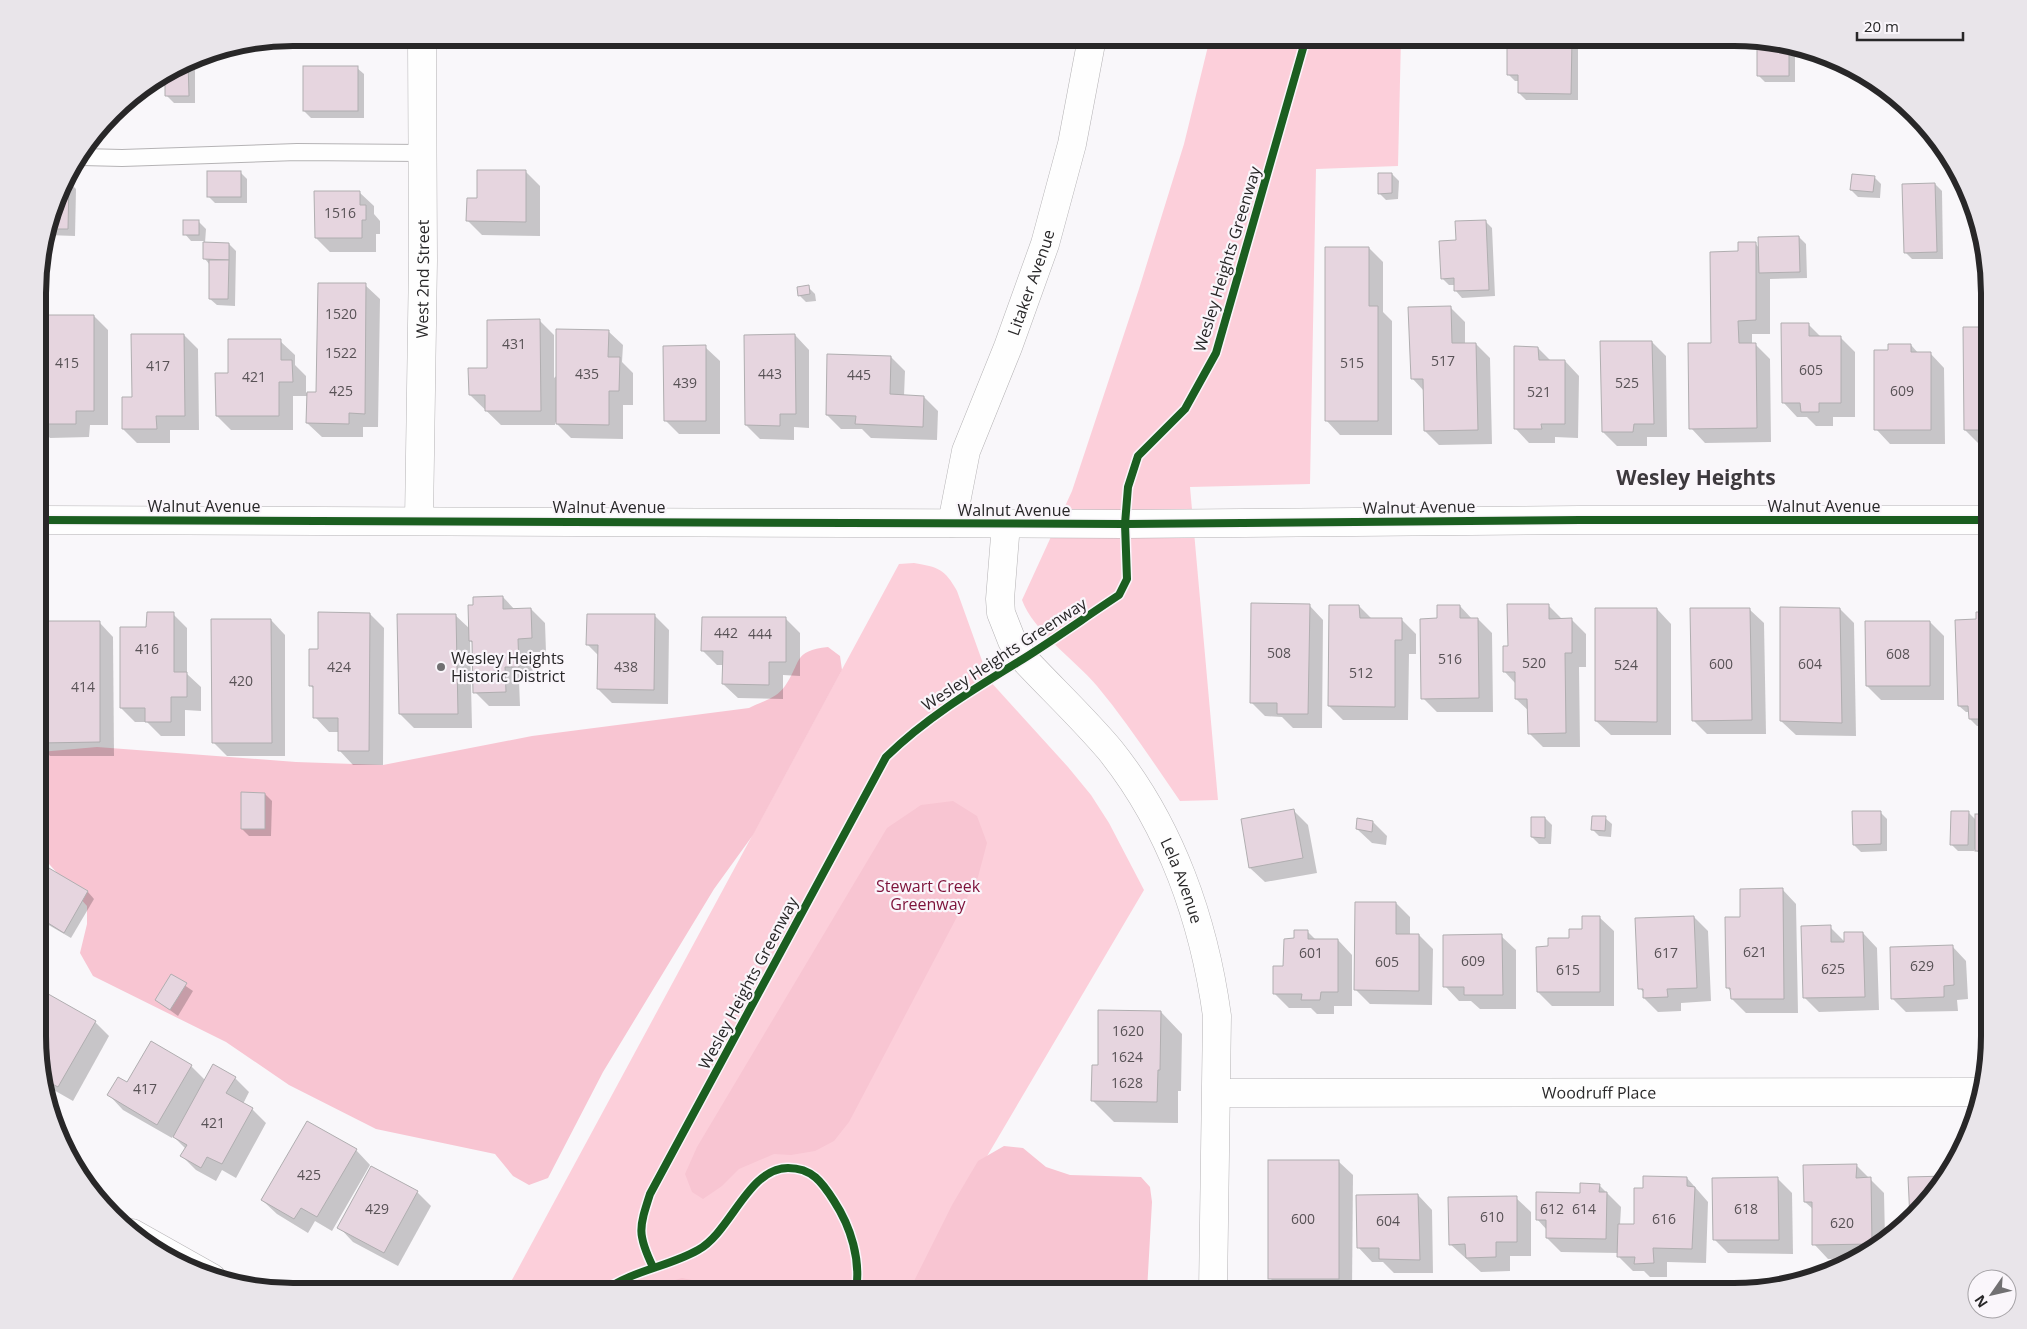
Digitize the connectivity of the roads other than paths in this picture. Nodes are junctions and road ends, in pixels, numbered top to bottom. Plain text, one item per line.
1 (422, 46) edge
2 (1090, 46) edge
3 (422, 153) junction
4 (87, 157) edge
5 (46, 520) edge
6 (419, 520) junction
7 (1981, 520) edge
8 (952, 523) junction
9 (1006, 524) junction
10 (1974, 1092) edge
11 (1217, 1093) junction
12 (1214, 1283) edge

1 - 3 street, West 2nd Street
2 - 8 street, Litaker Avenue
3 - 4 lane
3 - 6 street, West 2nd Street
5 - 6 street, Walnut Avenue
6 - 8 street, Walnut Avenue
7 - 9 street, Walnut Avenue
8 - 9 street, Walnut Avenue
9 - 11 street, Lela Avenue
10 - 11 street, Woodruff Place
11 - 12 street, Lela Avenue

